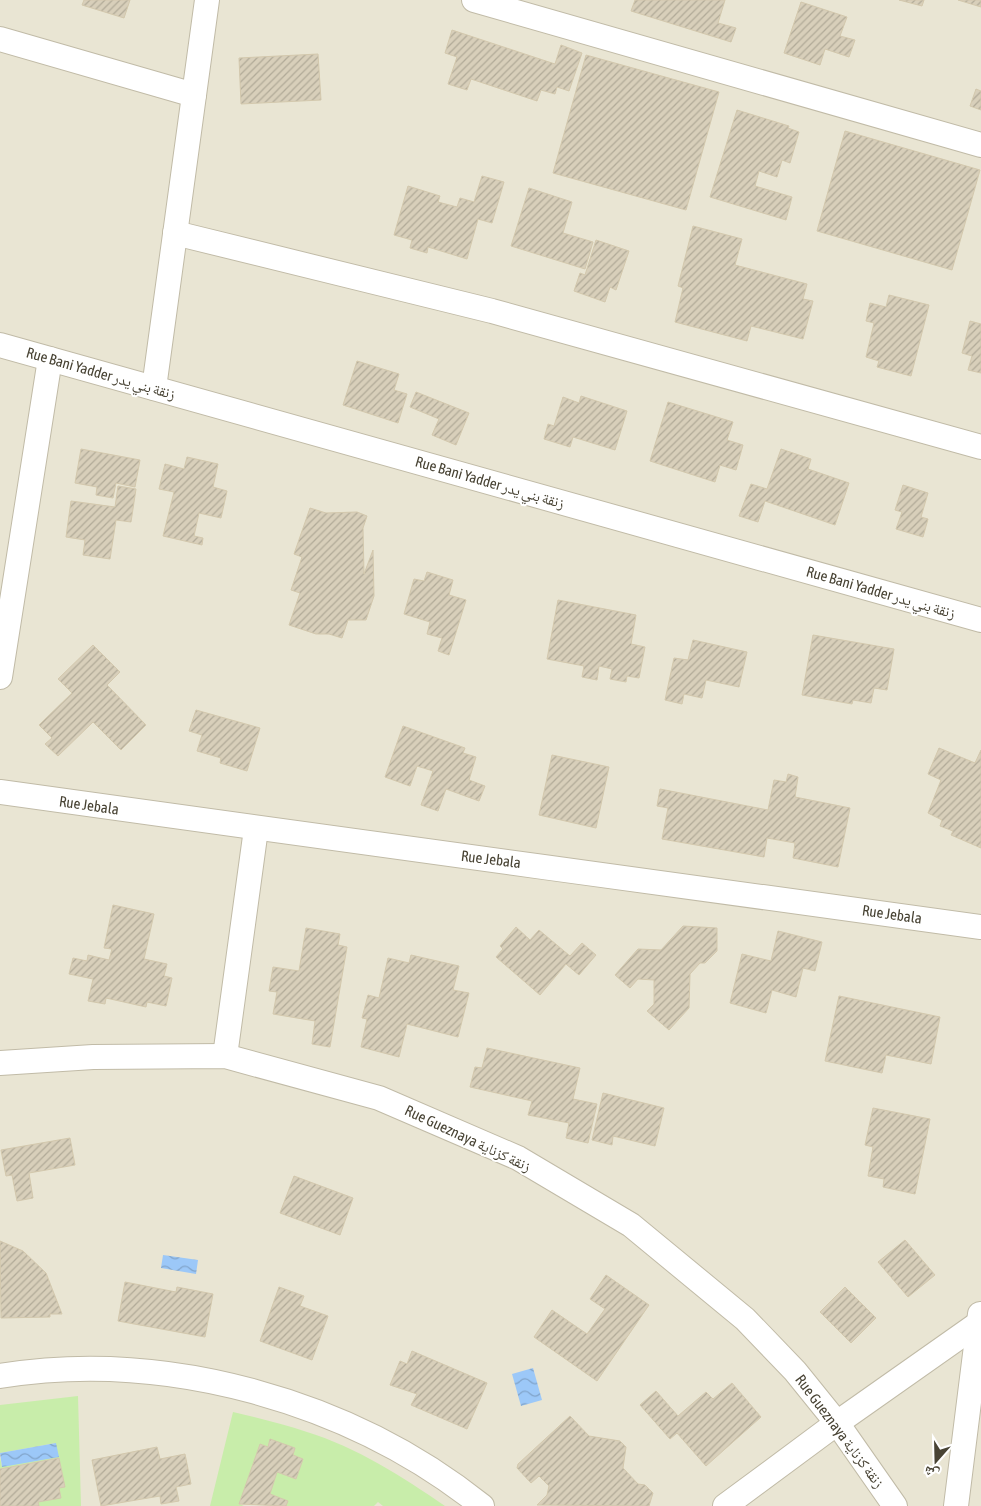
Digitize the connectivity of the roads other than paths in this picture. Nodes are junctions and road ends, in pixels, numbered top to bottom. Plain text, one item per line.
1 (207, 0) edge
2 (474, 0) edge
3 (0, 39) edge
4 (194, 95) junction
5 (981, 145) edge
6 (175, 233) junction
7 (0, 345) edge
8 (50, 359) junction
9 (154, 388) junction
10 (981, 447) edge
11 (981, 620) edge
12 (0, 677) edge
13 (0, 792) edge
14 (256, 829) junction
15 (981, 927) edge
16 (225, 1056) junction
17 (0, 1063) edge
18 (980, 1316) edge
19 (0, 1376) edge
20 (837, 1422) junction
21 (482, 1506) edge
22 (724, 1506) edge
23 (895, 1506) edge
24 (956, 1506) edge

1 - 4 street
2 - 5 street
3 - 4 street
4 - 6 street
6 - 9 street
6 - 10 street
7 - 8 street, Rue Bani Yadder زنقة بني يدر
8 - 9 street, Rue Bani Yadder زنقة بني يدر
8 - 12 street
9 - 11 street, Rue Bani Yadder زنقة بني يدر
13 - 14 street, Rue Jebala
14 - 15 street, Rue Jebala
14 - 16 street
16 - 17 street, Rue Gueznaya زنقة كزناية
16 - 20 street, Rue Gueznaya زنقة كزناية
18 - 20 street
18 - 24 street
19 - 21 street
20 - 22 street
20 - 23 street, Rue Gueznaya زنقة كزناية

